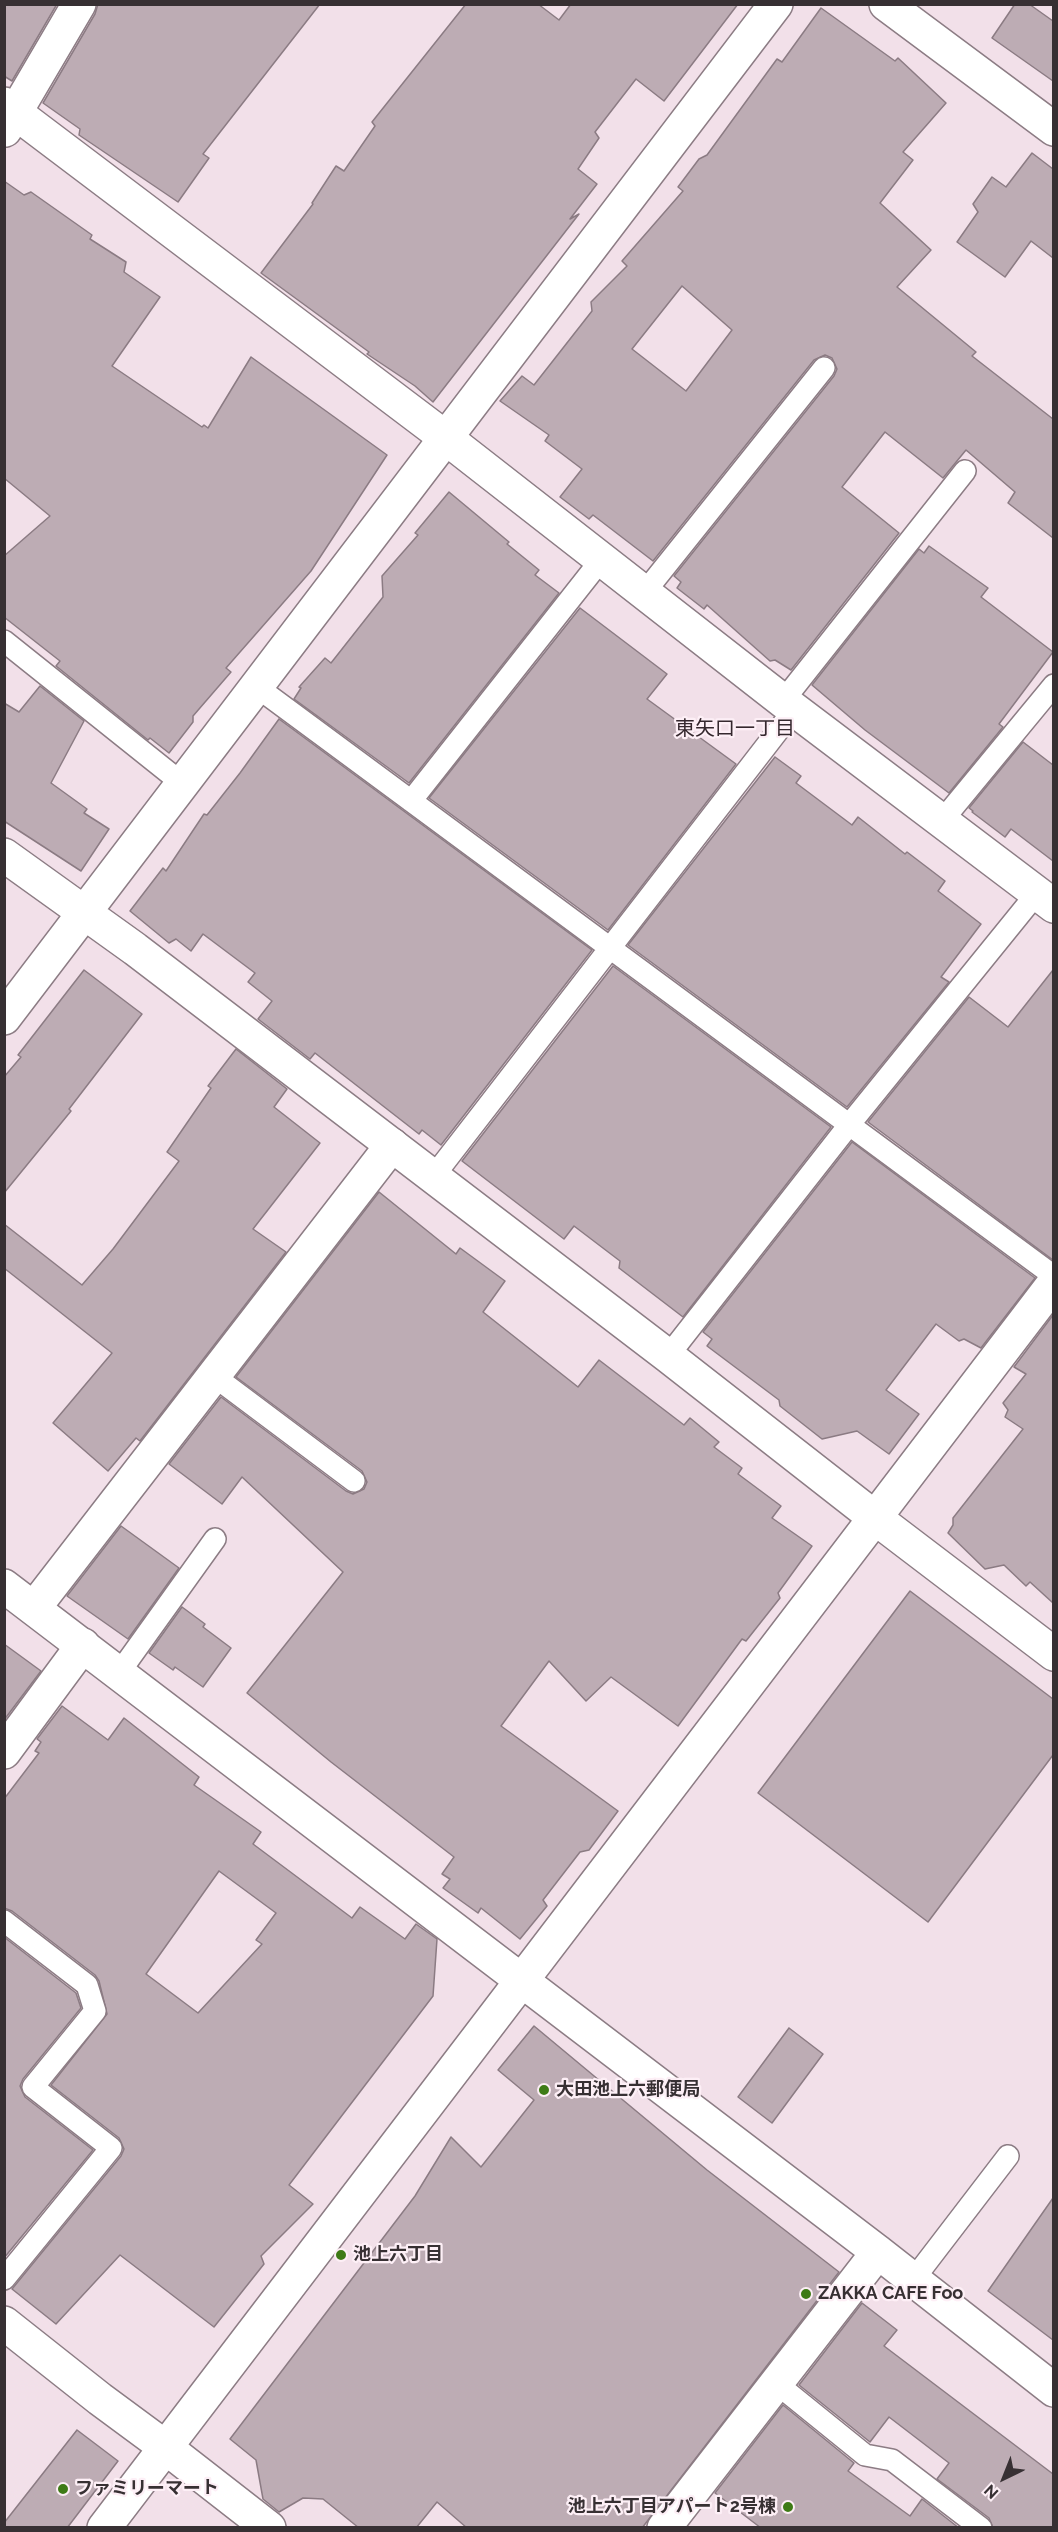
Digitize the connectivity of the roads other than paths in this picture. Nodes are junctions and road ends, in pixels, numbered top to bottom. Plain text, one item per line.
1 (79, 4) edge
2 (776, 4) edge
3 (886, 4) edge
4 (8, 116) edge
5 (1053, 129) edge
6 (824, 368) dead end
7 (446, 438) junction
8 (965, 471) dead end
9 (601, 560) junction
10 (644, 593) junction
11 (4, 641) edge
12 (1053, 685) edge
13 (257, 687) junction
14 (789, 705) junction
15 (183, 784) junction
16 (411, 801) junction
17 (941, 822) junction
18 (4, 855) edge
19 (1045, 900) edge
20 (86, 911) junction
21 (611, 949) junction
22 (4, 1018) edge
23 (849, 1125) junction
24 (392, 1145) junction
25 (433, 1177) junction
26 (1053, 1276) edge
27 (1053, 1282) edge
28 (668, 1356) junction
29 (214, 1376) junction
30 (354, 1481) dead end
31 (874, 1517) junction
32 (215, 1539) dead end
33 (4, 1586) edge
34 (34, 1608) junction
35 (83, 1646) junction
36 (1053, 1654) edge
37 (119, 1673) junction
38 (4, 1752) edge
39 (4, 1921) edge
40 (521, 1980) junction
41 (1008, 2156) dead end
42 (878, 2252) junction
43 (4, 2279) edge
44 (913, 2280) junction
45 (4, 2323) edge
46 (776, 2383) junction
47 (1053, 2388) edge
48 (165, 2447) junction
49 (666, 2527) edge
50 (104, 2528) edge
51 (269, 2528) edge
52 (981, 2528) edge

1 - 4 street
2 - 7 street
3 - 5 street
4 - 7 street
6 - 10 lane
7 - 9 street
7 - 13 street
8 - 14 lane
9 - 10 street
9 - 16 lane
10 - 14 street
11 - 15 lane
12 - 17 lane
13 - 15 street
13 - 16 lane
14 - 17 street
14 - 21 lane
15 - 20 street
16 - 21 lane
17 - 19 street
18 - 20 street
19 - 23 lane
20 - 22 street
20 - 24 street
21 - 23 lane
21 - 25 lane
23 - 26 lane
23 - 28 lane
24 - 25 street
24 - 29 street
25 - 28 street
27 - 31 street
28 - 31 street
29 - 30 lane
29 - 34 street
31 - 36 street
31 - 40 street
32 - 37 lane
33 - 34 street
34 - 35 street
35 - 37 street
35 - 38 street
37 - 40 street
39 - 43 lane
40 - 42 street
40 - 48 street
41 - 44 lane
42 - 44 street
42 - 46 street
44 - 47 street
45 - 48 street
46 - 49 street
46 - 52 lane
48 - 50 street
48 - 51 street

